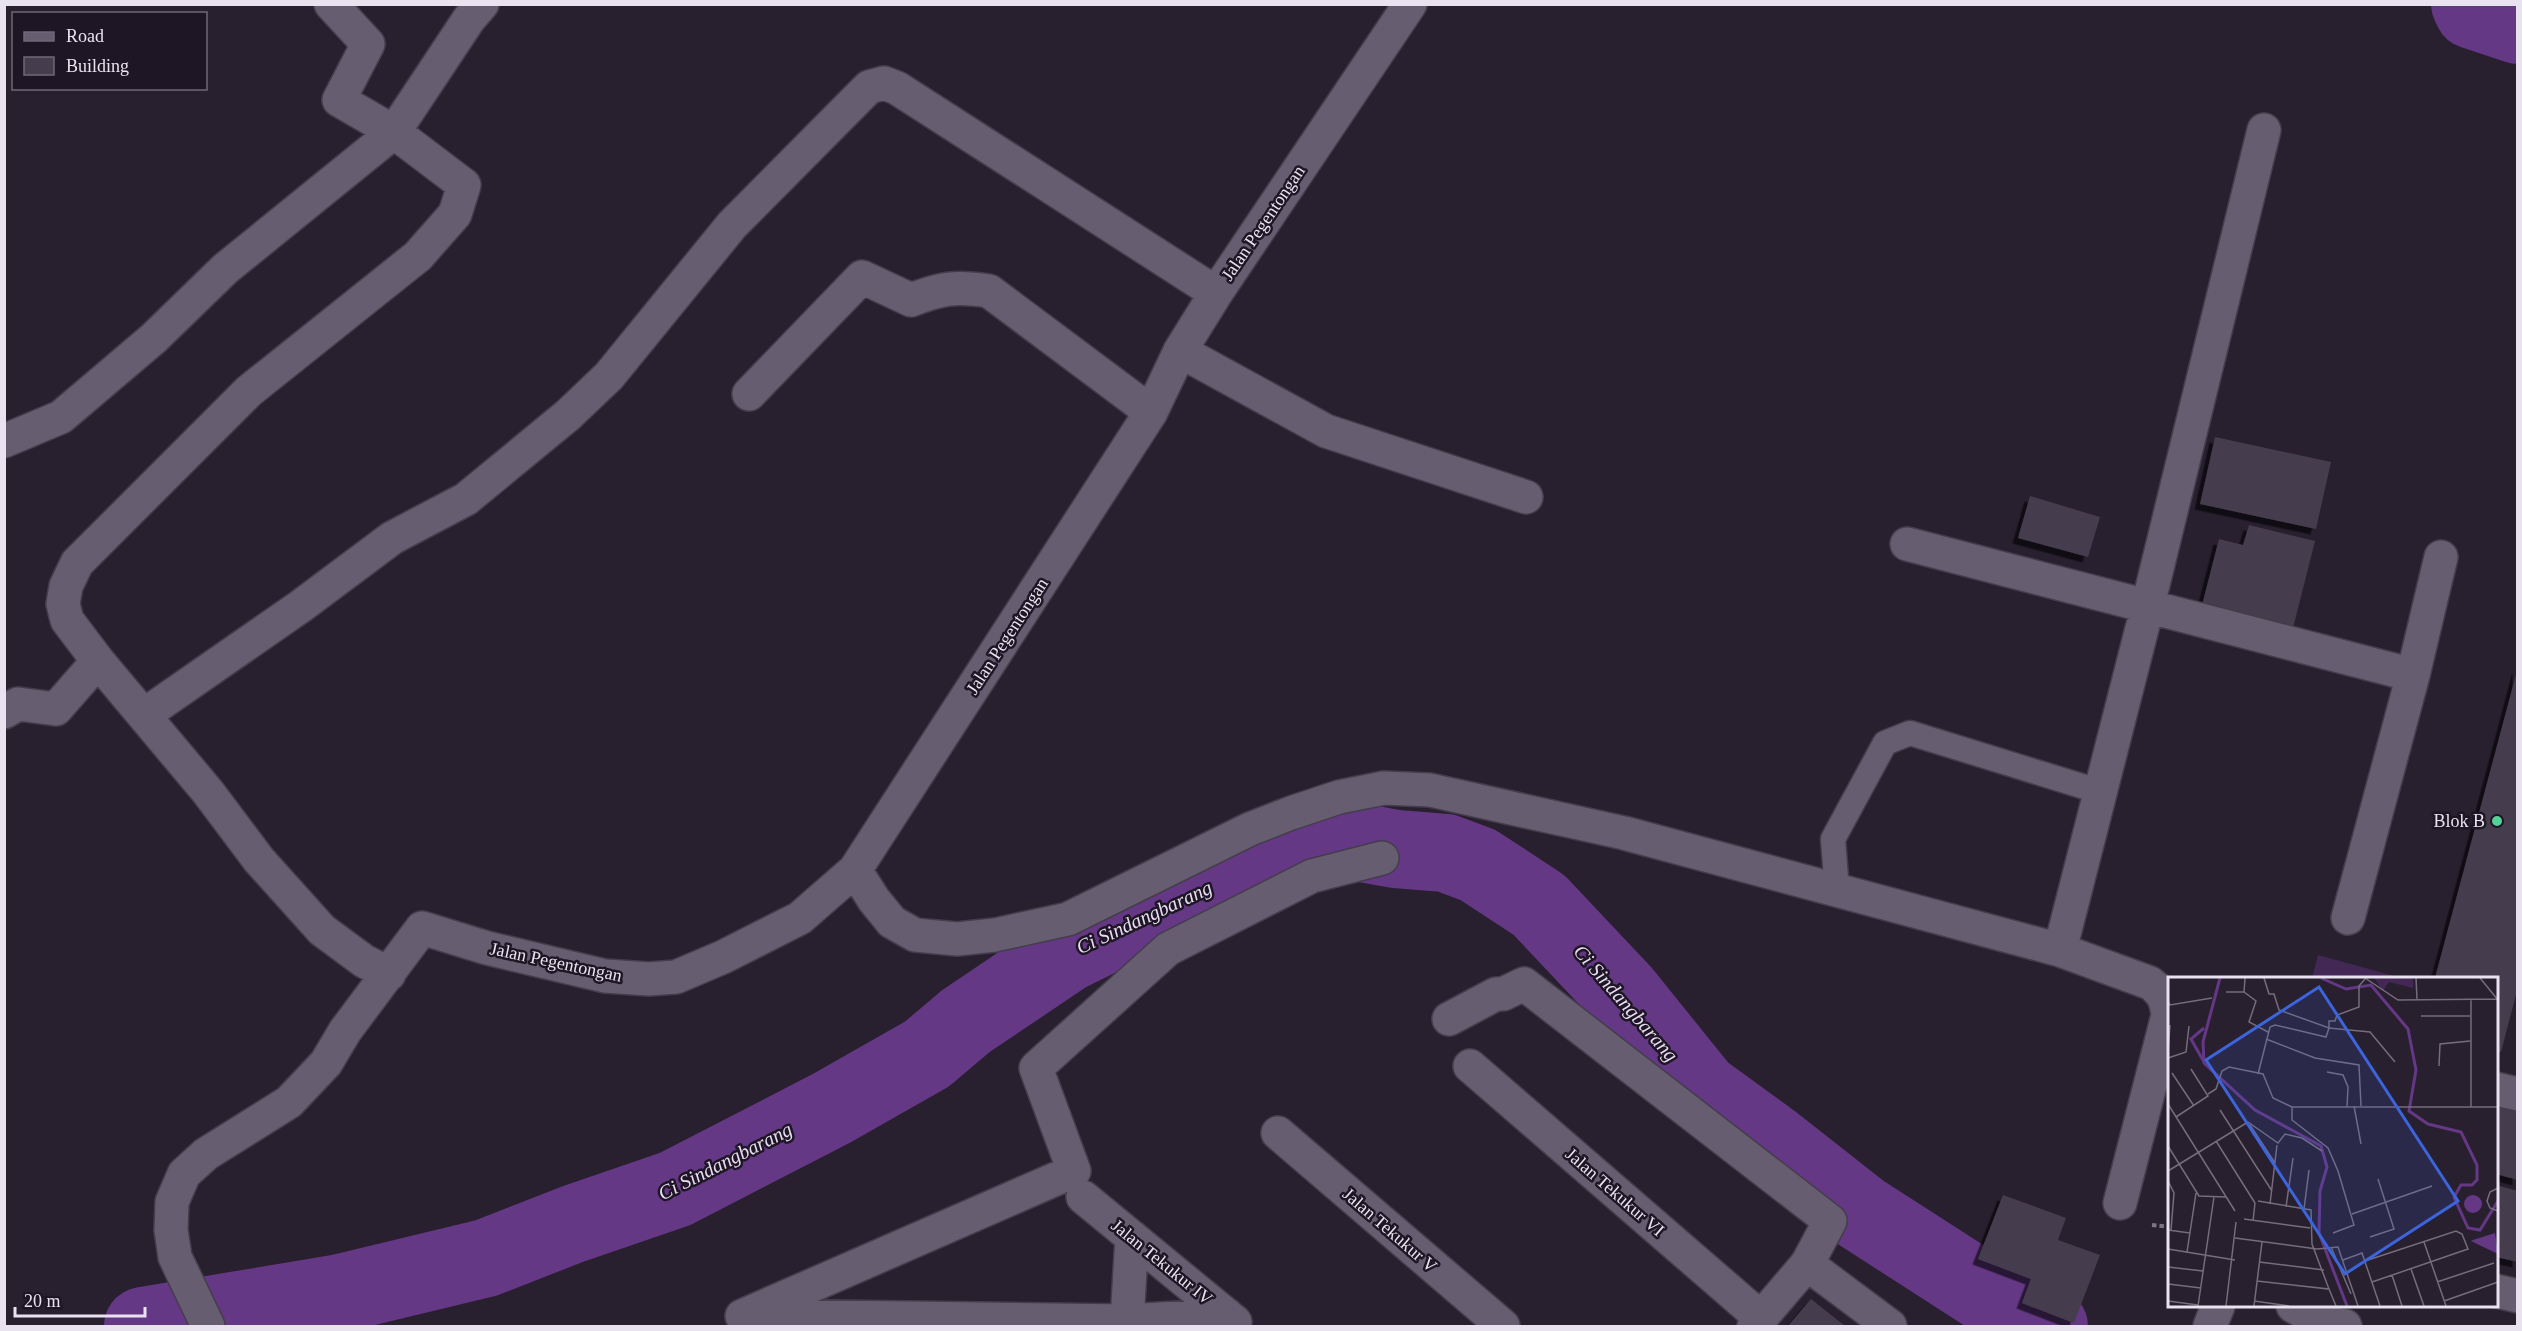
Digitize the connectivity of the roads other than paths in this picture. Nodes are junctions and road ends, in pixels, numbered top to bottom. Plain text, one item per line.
1 (331, 4) edge
2 (482, 4) edge
3 (1410, 4) edge
4 (2264, 130) dead end
5 (394, 132) junction
6 (1216, 293) junction
7 (1180, 351) junction
8 (749, 394) dead end
9 (1151, 412) junction
10 (4, 441) edge
11 (1526, 497) dead end
12 (1907, 544) dead end
13 (2441, 557) dead end
14 (2148, 605) junction
15 (98, 661) junction
16 (2413, 675) junction
17 (4, 712) edge
18 (144, 715) junction
19 (2101, 792) junction
20 (1382, 858) dead end
21 (855, 870) junction
22 (1837, 891) junction
23 (2348, 918) dead end
24 (2060, 950) junction
25 (388, 974) junction
26 (1449, 1019) dead end
27 (1470, 1066) dead end
28 (2498, 1089) edge
29 (2517, 1094) edge
30 (1278, 1133) dead end
31 (1083, 1197) dead end
32 (2120, 1203) dead end
33 (1132, 1237) junction
34 (1807, 1264) junction
35 (2498, 1291) edge
36 (2517, 1296) edge
37 (2297, 1307) edge
38 (741, 1321) edge
39 (1127, 1321) junction
40 (1234, 1321) edge
41 (1757, 1322) edge
42 (208, 1326) edge
43 (1503, 1326) edge
44 (1890, 1326) edge
45 (2345, 1326) edge

1 - 5 street
2 - 5 street
3 - 6 street, Jalan Pegentongan
4 - 14 street
5 - 10 street
5 - 15 street
6 - 7 street, Jalan Pegentongan
6 - 18 street
7 - 9 street, Jalan Pegentongan
7 - 11 street
8 - 9 street
9 - 21 street, Jalan Pegentongan
12 - 14 street
13 - 16 street
14 - 16 street
14 - 19 street
15 - 17 street
15 - 18 street
16 - 23 street
18 - 25 street
19 - 22 lane
19 - 24 street
20 - 38 street
21 - 22 street
21 - 25 street, Jalan Pegentongan
22 - 24 street
24 - 32 street
25 - 42 street
26 - 34 street
27 - 41 street, Jalan Tekukur VI
28 - 29 street
30 - 43 street, Jalan Tekukur V
31 - 33 street, Jalan Tekukur IV
33 - 39 street
33 - 40 street, Jalan Tekukur IV
34 - 41 street
34 - 44 street
35 - 36 street
37 - 45 street
38 - 39 street
39 - 40 street

